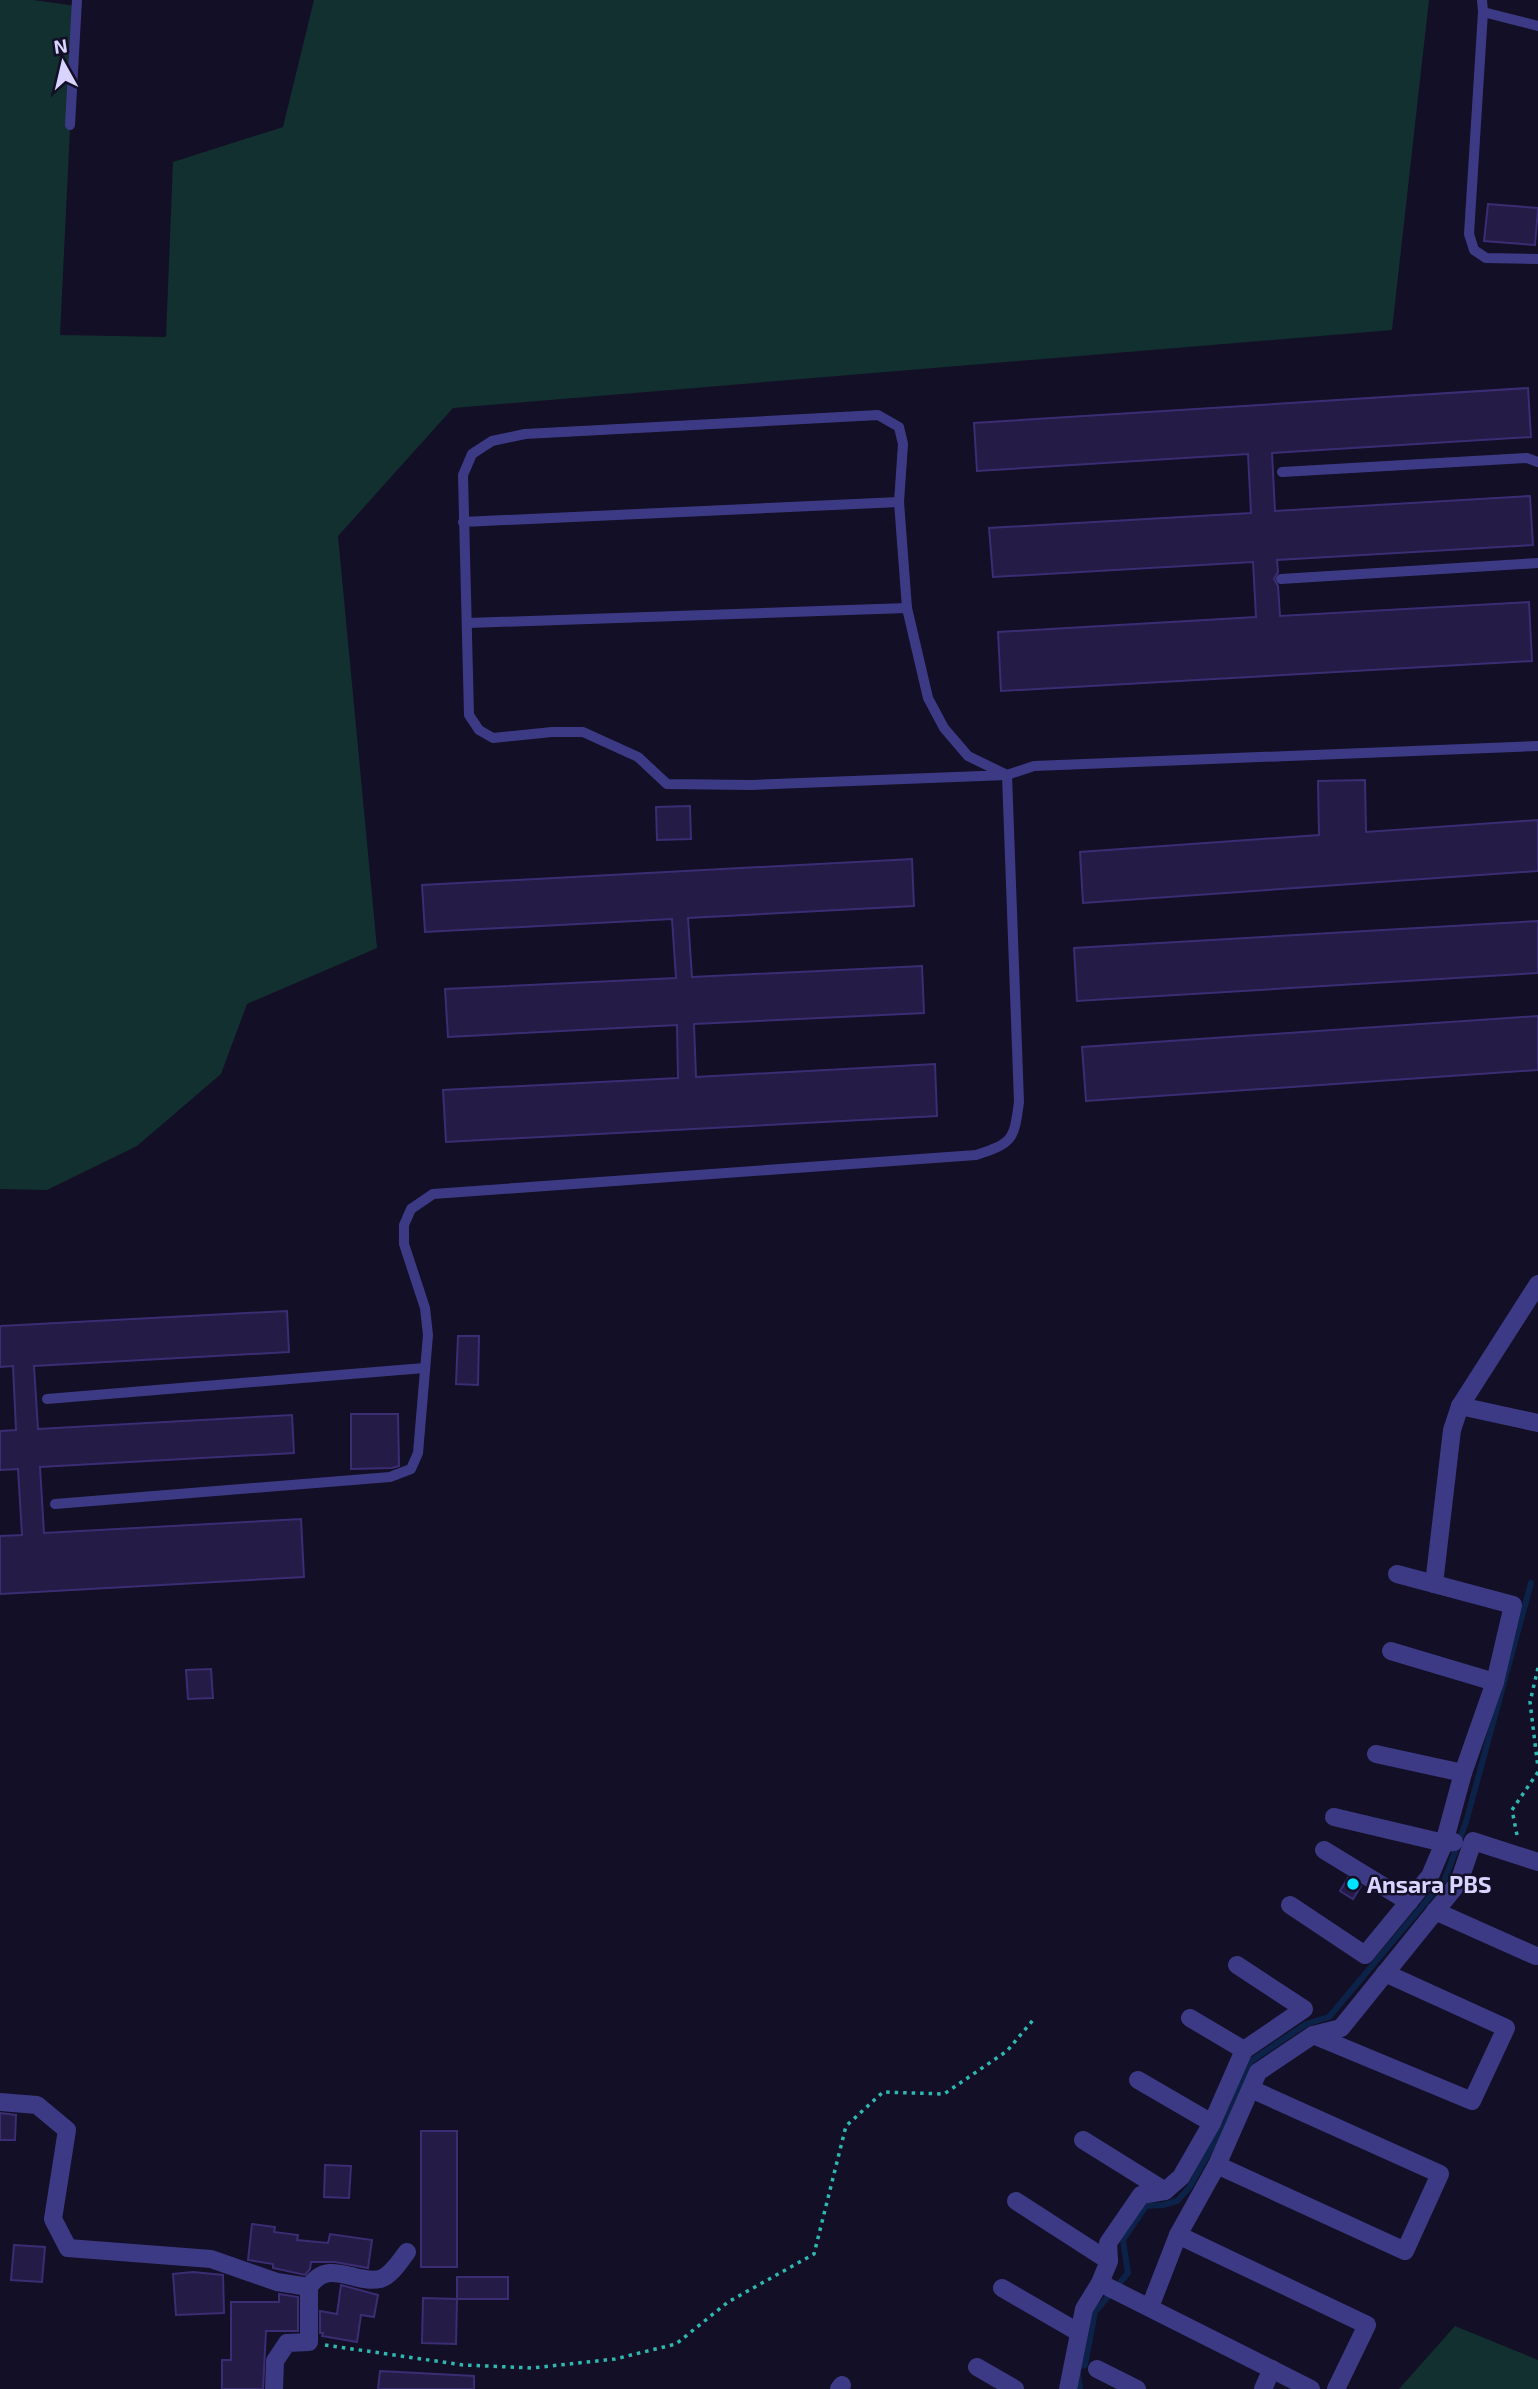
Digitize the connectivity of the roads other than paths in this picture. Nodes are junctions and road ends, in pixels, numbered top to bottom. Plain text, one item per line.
1 (77, 0) edge
2 (1482, 0) edge
3 (1483, 12) junction
4 (1538, 26) edge
5 (70, 125) dead end
6 (1538, 259) edge
7 (1538, 462) edge
8 (1282, 471) dead end
9 (899, 502) junction
10 (463, 522) junction
11 (1538, 563) edge
12 (1281, 579) dead end
13 (907, 608) junction
14 (468, 622) junction
15 (1538, 746) edge
16 (1007, 775) junction
17 (1538, 1284) edge
18 (424, 1368) junction
19 (47, 1399) dead end
20 (1460, 1406) junction
21 (1538, 1423) edge
22 (55, 1504) dead end
23 (1397, 1574) dead end
24 (1434, 1584) junction
25 (1391, 1651) dead end
26 (1494, 1682) junction
27 (1376, 1754) dead end
28 (1462, 1773) junction
29 (1334, 1817) dead end
30 (1473, 1841) junction
31 (1444, 1843) junction
32 (1324, 1850) dead end
33 (1533, 1861) edge
34 (1409, 1902) junction
35 (1290, 1905) dead end
36 (1435, 1911) junction
37 (1536, 1956) dead end
38 (1237, 1965) dead end
39 (1385, 1973) junction
40 (1190, 2018) dead end
41 (1313, 2035) junction
42 (1244, 2050) junction
43 (1138, 2080) dead end
44 (1251, 2089) junction
45 (0, 2102) edge
46 (1212, 2123) junction
47 (1083, 2140) dead end
48 (1217, 2165) junction
49 (1165, 2191) junction
50 (1016, 2201) dead end
51 (1178, 2235) junction
52 (407, 2252) dead end
53 (1108, 2261) junction
54 (1100, 2283) junction
55 (309, 2287) junction
56 (1002, 2287) dead end
57 (1150, 2307) junction
58 (1078, 2332) junction
59 (977, 2367) dead end
60 (1097, 2369) dead end
61 (1272, 2369) junction
62 (274, 2389) edge
63 (1015, 2389) edge
64 (1068, 2389) edge
65 (1136, 2389) edge
66 (1263, 2389) edge
67 (1311, 2389) edge
68 (1336, 2389) edge

1 - 5 lane
2 - 3 lane
3 - 4 lane
3 - 6 lane
7 - 8 lane
9 - 10 lane
9 - 10 lane
9 - 13 lane
10 - 14 lane
11 - 12 lane
13 - 14 lane
13 - 16 lane
14 - 16 lane
15 - 16 lane
16 - 18 lane
17 - 20 street
18 - 19 lane
18 - 22 lane
20 - 21 street
20 - 24 street
23 - 24 street
24 - 26 street
25 - 26 street
26 - 28 street
27 - 28 street
28 - 31 street
29 - 31 street
30 - 31 street
30 - 33 street
30 - 36 street
31 - 34 street
32 - 34 street
34 - 35 street
36 - 37 street
36 - 39 street
38 - 42 street
39 - 41 street
39 - 41 street
40 - 42 street
41 - 44 street
42 - 46 street
43 - 46 street
44 - 48 street
44 - 48 street
45 - 55 street
46 - 49 street
47 - 49 street
48 - 51 street
49 - 53 street
50 - 53 street
51 - 57 street
51 - 68 street
52 - 55 street
53 - 54 street
54 - 57 street
54 - 58 street
55 - 62 street
56 - 58 street
57 - 61 street
58 - 64 street
59 - 63 street
60 - 65 street
61 - 66 street
61 - 67 street

